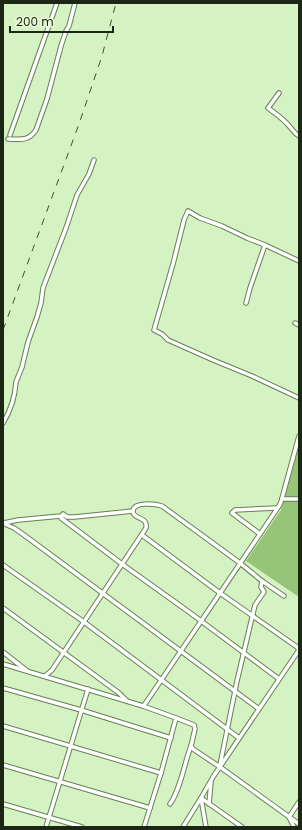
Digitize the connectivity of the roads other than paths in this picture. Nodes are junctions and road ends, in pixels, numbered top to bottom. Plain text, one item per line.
1 (57, 3) edge
2 (75, 3) edge
3 (279, 93) dead end
4 (298, 136) edge
5 (94, 160) dead end
6 (265, 245) junction
7 (299, 261) edge
8 (246, 303) dead end
9 (299, 398) edge
10 (3, 423) edge
11 (299, 436) edge
12 (282, 499) junction
13 (299, 499) edge
14 (277, 508) junction
15 (133, 510) junction
16 (61, 516) junction
17 (3, 522) edge
18 (142, 534) junction
19 (260, 534) junction
20 (240, 563) junction
21 (122, 564) junction
22 (3, 565) edge
23 (262, 581) junction
24 (220, 592) junction
25 (104, 593) junction
26 (284, 596) dead end
27 (3, 608) edge
28 (252, 615) junction
29 (201, 621) junction
30 (84, 622) junction
31 (181, 651) junction
32 (3, 652) edge
33 (64, 652) junction
34 (244, 653) junction
35 (3, 664) edge
36 (27, 671) junction
37 (45, 676) junction
38 (280, 679) junction
39 (162, 680) junction
40 (3, 688) edge
41 (88, 689) junction
42 (235, 691) junction
43 (128, 702) junction
44 (143, 706) junction
45 (259, 709) junction
46 (81, 710) junction
47 (176, 718) junction
48 (3, 726) edge
49 (227, 729) junction
50 (171, 738) junction
51 (240, 738) junction
52 (70, 746) junction
53 (191, 746) junction
54 (3, 765) edge
55 (220, 767) junction
56 (161, 773) junction
57 (211, 781) junction
58 (60, 782) junction
59 (201, 798) junction
60 (299, 802) edge
61 (3, 804) edge
62 (170, 804) dead end
63 (209, 804) junction
64 (150, 808) junction
65 (49, 817) junction
66 (289, 817) junction
67 (299, 824) edge
68 (46, 827) edge
69 (82, 827) edge
70 (144, 827) edge
71 (183, 827) edge
72 (206, 827) edge
73 (242, 827) edge
74 (294, 827) edge

1 - 2 street
3 - 4 street
5 - 10 street
6 - 7 street
6 - 8 street
6 - 9 street
11 - 12 street
12 - 13 street
12 - 14 street
14 - 19 street
14 - 19 street
15 - 16 street
15 - 18 street
15 - 20 street
16 - 17 street
16 - 21 street
17 - 25 street
18 - 21 street
18 - 24 street
19 - 20 street
20 - 23 street
20 - 24 street
21 - 25 street
21 - 29 street
22 - 30 street
23 - 26 street
23 - 28 street
24 - 28 street
24 - 29 street
25 - 30 street
25 - 31 street
27 - 33 street
28 - 34 street
28 - 38 street
29 - 31 street
29 - 34 street
30 - 33 street
30 - 39 street
31 - 39 street
31 - 42 street
32 - 36 street
33 - 37 street
33 - 43 street
34 - 38 street
34 - 42 street
35 - 36 street
36 - 37 street
37 - 41 street
38 - 45 street
39 - 44 street
39 - 49 street
40 - 46 street
41 - 43 street
41 - 46 street
42 - 45 street
42 - 49 street
43 - 44 street
44 - 47 street
45 - 51 street
46 - 50 street
46 - 52 street
47 - 50 street
47 - 53 street
48 - 52 street
49 - 51 street
49 - 55 street
50 - 56 street
51 - 55 street
52 - 56 street
52 - 58 street
53 - 55 street
53 - 62 street
54 - 58 street
55 - 57 street
55 - 66 street
56 - 64 street
57 - 59 street
57 - 63 street
58 - 64 street
58 - 65 street
59 - 63 street
59 - 71 street
59 - 72 street
60 - 66 street
61 - 65 street
63 - 73 street
64 - 70 street
65 - 68 street
65 - 69 street
66 - 67 street
66 - 74 street

